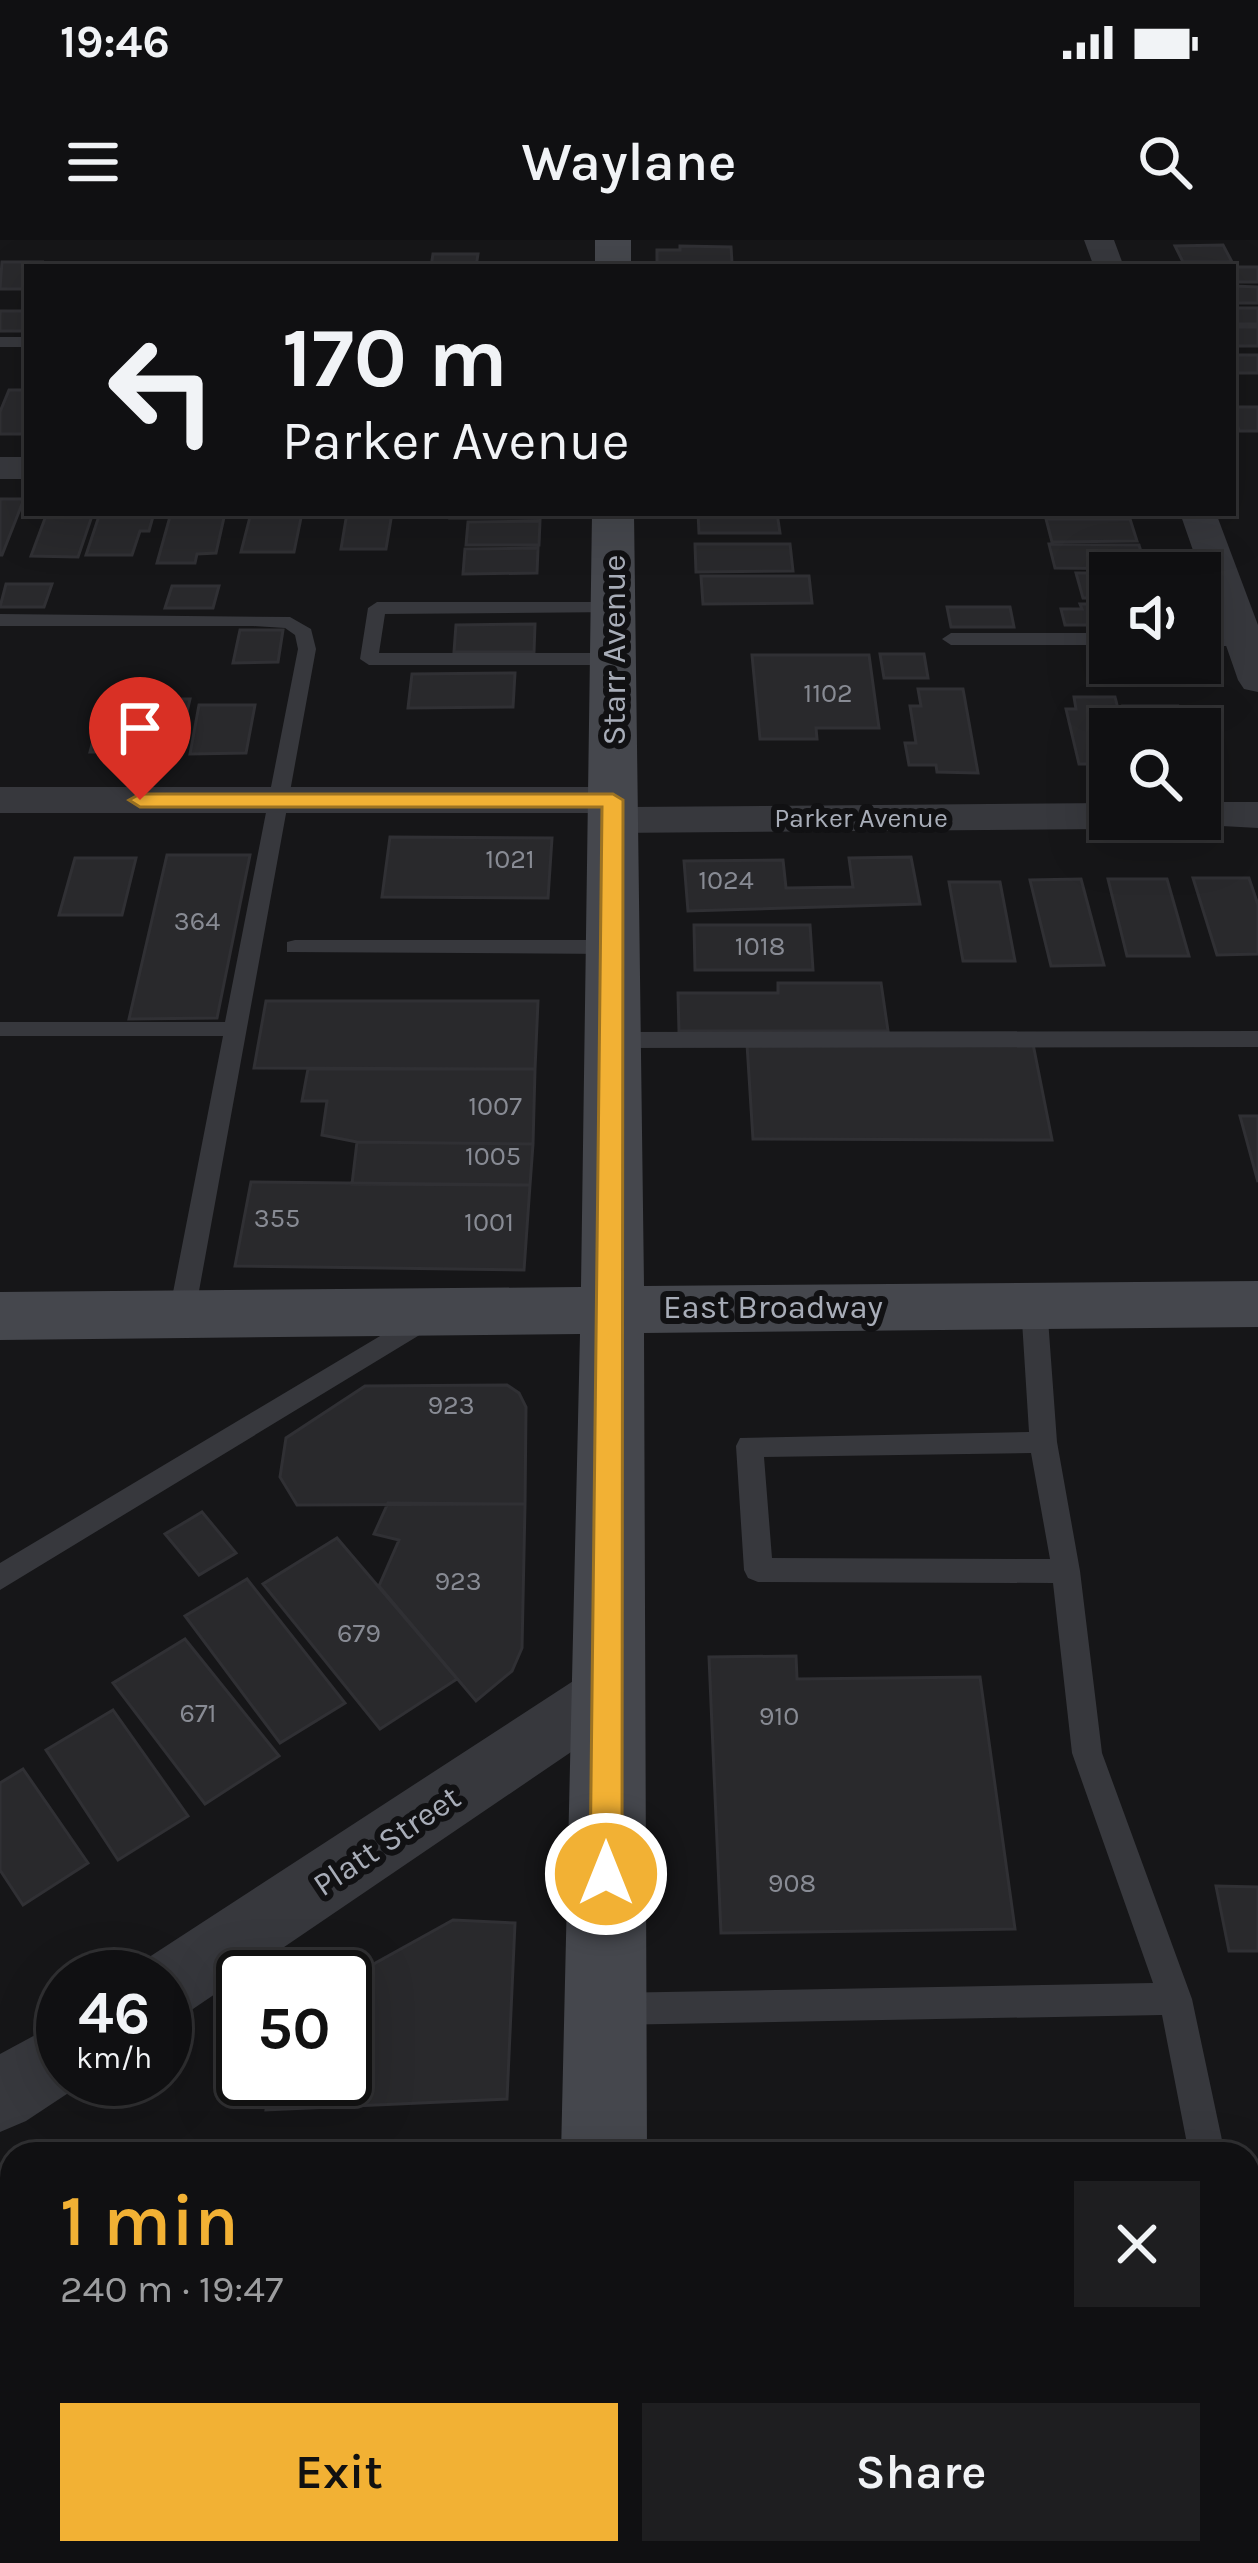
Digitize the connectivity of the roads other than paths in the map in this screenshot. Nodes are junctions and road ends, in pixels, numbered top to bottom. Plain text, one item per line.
1 (613, 516) edge
2 (1199, 516) edge
3 (613, 608) junction
4 (0, 620) edge
5 (951, 639) dead end
6 (1089, 639) edge
7 (1251, 640) edge
8 (613, 659) junction
9 (1258, 680) edge
10 (0, 800) edge
11 (279, 800) junction
12 (613, 810) junction
13 (1221, 815) edge
14 (1258, 815) edge
15 (1089, 816) edge
16 (295, 947) dead end
17 (612, 947) junction
18 (0, 1029) edge
19 (235, 1029) junction
20 (1258, 1039) edge
21 (613, 1040) junction
22 (1258, 1304) edge
23 (1034, 1305) junction
24 (613, 1306) junction
25 (442, 1309) junction
26 (182, 1313) junction
27 (0, 1316) edge
28 (1043, 1442) junction
29 (1066, 1571) junction
30 (0, 1578) edge
31 (608, 1693) junction
32 (192, 1969) edge
33 (1175, 1999) junction
34 (605, 2009) junction
35 (36, 2072) edge
36 (0, 2096) edge
37 (604, 2142) edge
38 (1205, 2142) edge

1 - 3 main road, Starr Avenue
2 - 7 street
3 - 8 main road, Starr Avenue
3 - 8 lane
4 - 11 lane
5 - 6 lane
7 - 9 street
8 - 12 main road, Starr Avenue
10 - 11 street, Parker Avenue
11 - 12 street, Parker Avenue
11 - 19 lane
12 - 15 street, Parker Avenue
12 - 17 main road, Starr Avenue
13 - 14 street
16 - 17 lane
17 - 21 main road, Starr Avenue
18 - 19 lane
19 - 26 lane
20 - 21 lane
21 - 24 main road, Starr Avenue
22 - 23 main road, East Broadway
23 - 24 main road, East Broadway
23 - 28 lane
24 - 25 main road, East Broadway
24 - 31 main road, Starr Avenue
25 - 26 main road, East Broadway
25 - 30 lane
26 - 27 main road, East Broadway
28 - 29 lane
28 - 29 lane
29 - 33 lane
31 - 32 street, Platt Street
31 - 34 main road, Starr Avenue
33 - 34 lane
33 - 38 lane
34 - 37 main road, Starr Avenue
35 - 36 street

